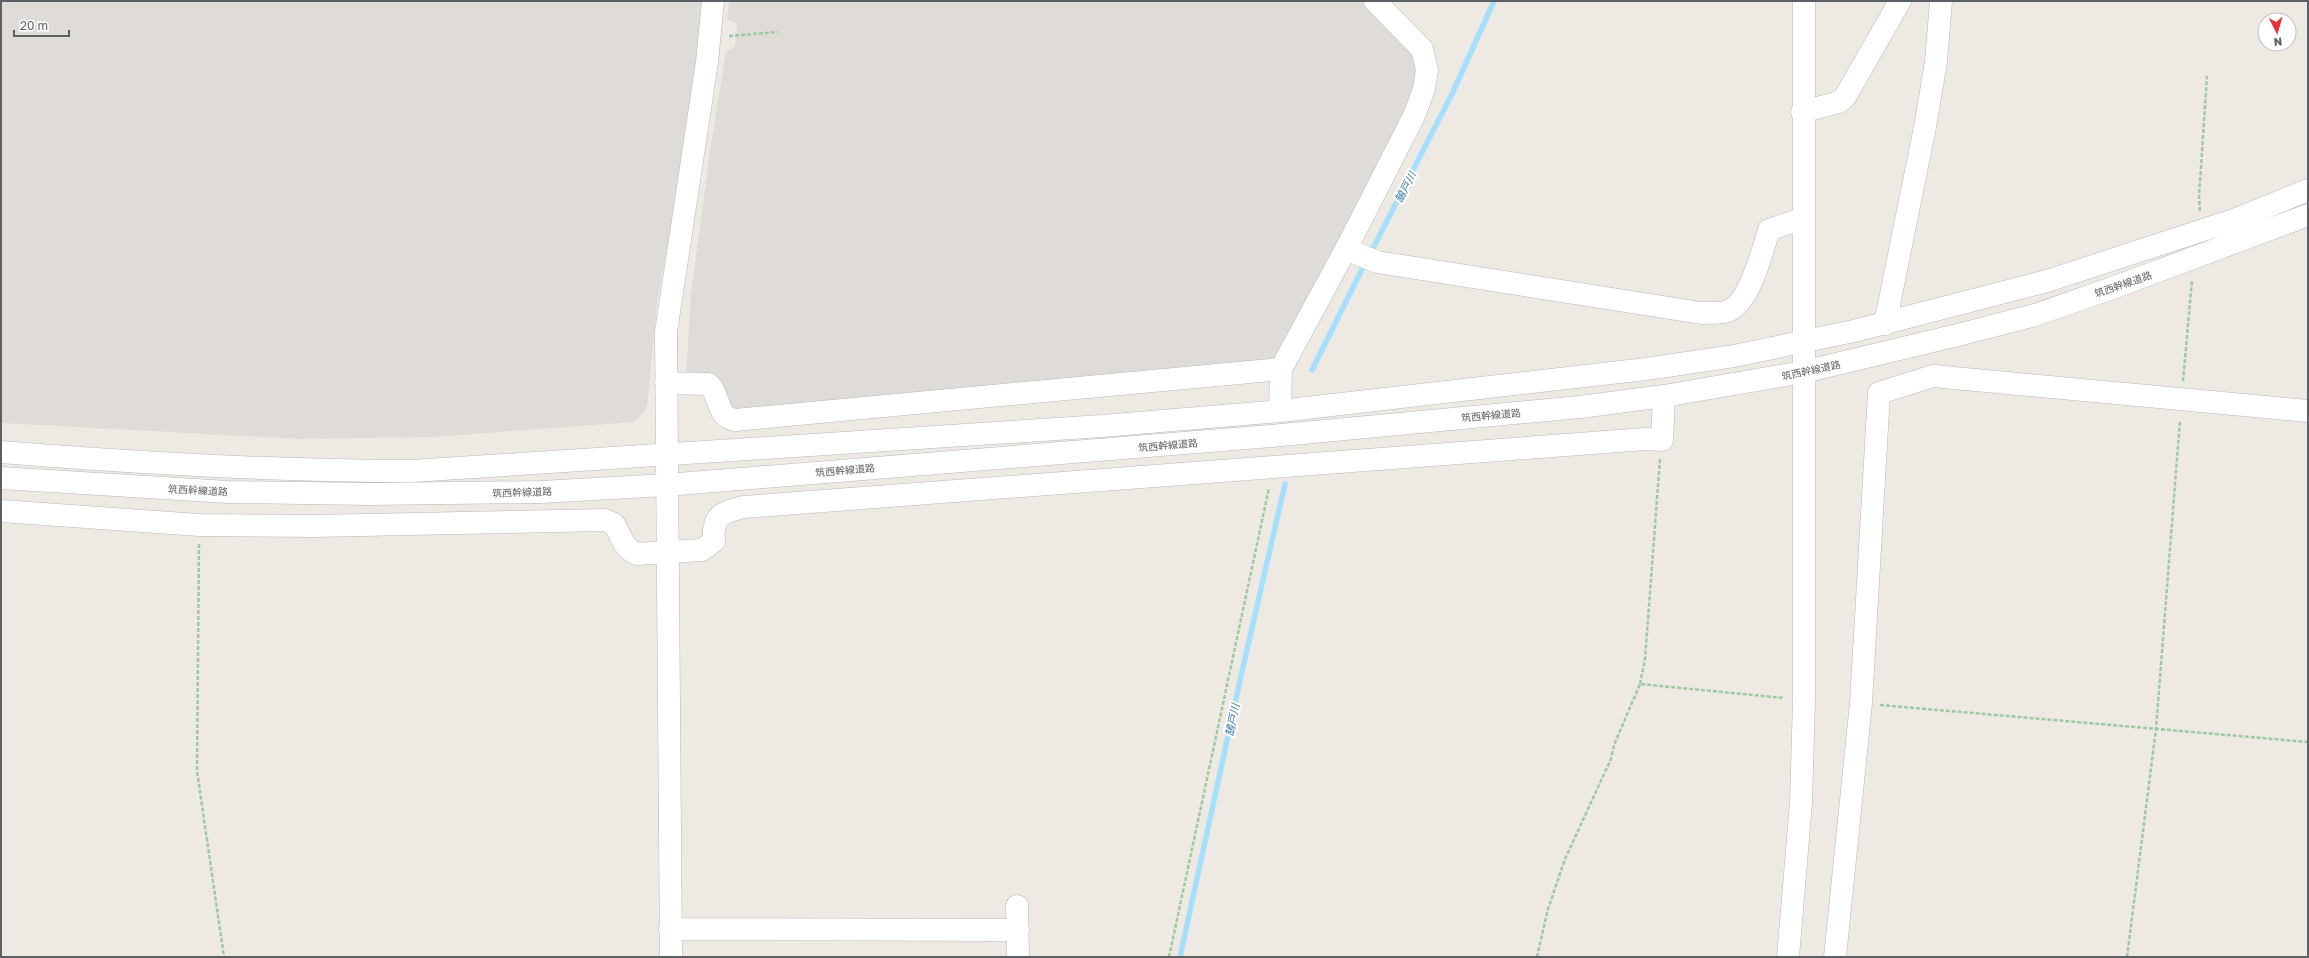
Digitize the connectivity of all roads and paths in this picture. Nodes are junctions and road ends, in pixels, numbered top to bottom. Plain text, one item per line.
1 (713, 1) edge
2 (1375, 1) edge
3 (1804, 1) edge
4 (1900, 1) edge
5 (1941, 1) edge
6 (778, 32) dead end
7 (711, 34) junction
8 (2207, 76) dead end
9 (1802, 112) junction
10 (2308, 190) edge
11 (2308, 215) edge
12 (1803, 218) junction
13 (2202, 231) junction
14 (1346, 249) junction
15 (2187, 262) junction
16 (1885, 324) junction
17 (1804, 342) junction
18 (1281, 369) junction
19 (1803, 372) junction
20 (666, 383) junction
21 (1664, 396) junction
22 (2181, 398) junction
23 (1280, 411) junction
24 (2308, 411) edge
25 (1271, 436) junction
26 (1662, 440) junction
27 (1, 452) edge
28 (666, 455) junction
29 (1271, 466) junction
30 (1, 478) edge
31 (666, 485) junction
32 (1, 511) edge
33 (199, 525) junction
34 (668, 552) junction
35 (1640, 684) junction
36 (1804, 700) junction
37 (1861, 703) junction
38 (2156, 729) junction
39 (2308, 742) edge
40 (1017, 906) dead end
41 (670, 929) junction
42 (1018, 930) junction
43 (224, 957) edge
44 (671, 957) edge
45 (1018, 957) edge
46 (1169, 957) edge
47 (1537, 957) edge
48 (1788, 957) edge
49 (1835, 957) edge
50 (2127, 957) edge

1 - 7 street
2 - 14 street
3 - 9 street
4 - 9 street
5 - 16 street
6 - 7 path
7 - 20 street
8 - 13 path
9 - 12 street
10 - 13 street
11 - 15 street, 筑西幹線道路
12 - 14 street
12 - 17 street
13 - 16 street
14 - 18 street
15 - 19 street, 筑西幹線道路
15 - 22 path
16 - 17 street
17 - 19 street
17 - 23 street
18 - 20 street
18 - 23 street
19 - 21 street, 筑西幹線道路
19 - 36 street
20 - 28 street
21 - 25 street, 筑西幹線道路
21 - 26 street
22 - 24 street
22 - 37 street
22 - 38 path
23 - 28 street
25 - 29 street
25 - 31 street, 筑西幹線道路
26 - 29 street
26 - 35 path
27 - 28 street
28 - 31 street
29 - 34 street
29 - 46 path
30 - 31 street, 筑西幹線道路
31 - 34 street
32 - 33 street
33 - 34 street
33 - 43 path
34 - 41 street
35 - 36 path
35 - 47 path
36 - 48 street
37 - 38 path
37 - 49 street
38 - 39 path
38 - 50 path
40 - 42 street
41 - 42 street
41 - 44 street
42 - 45 street

